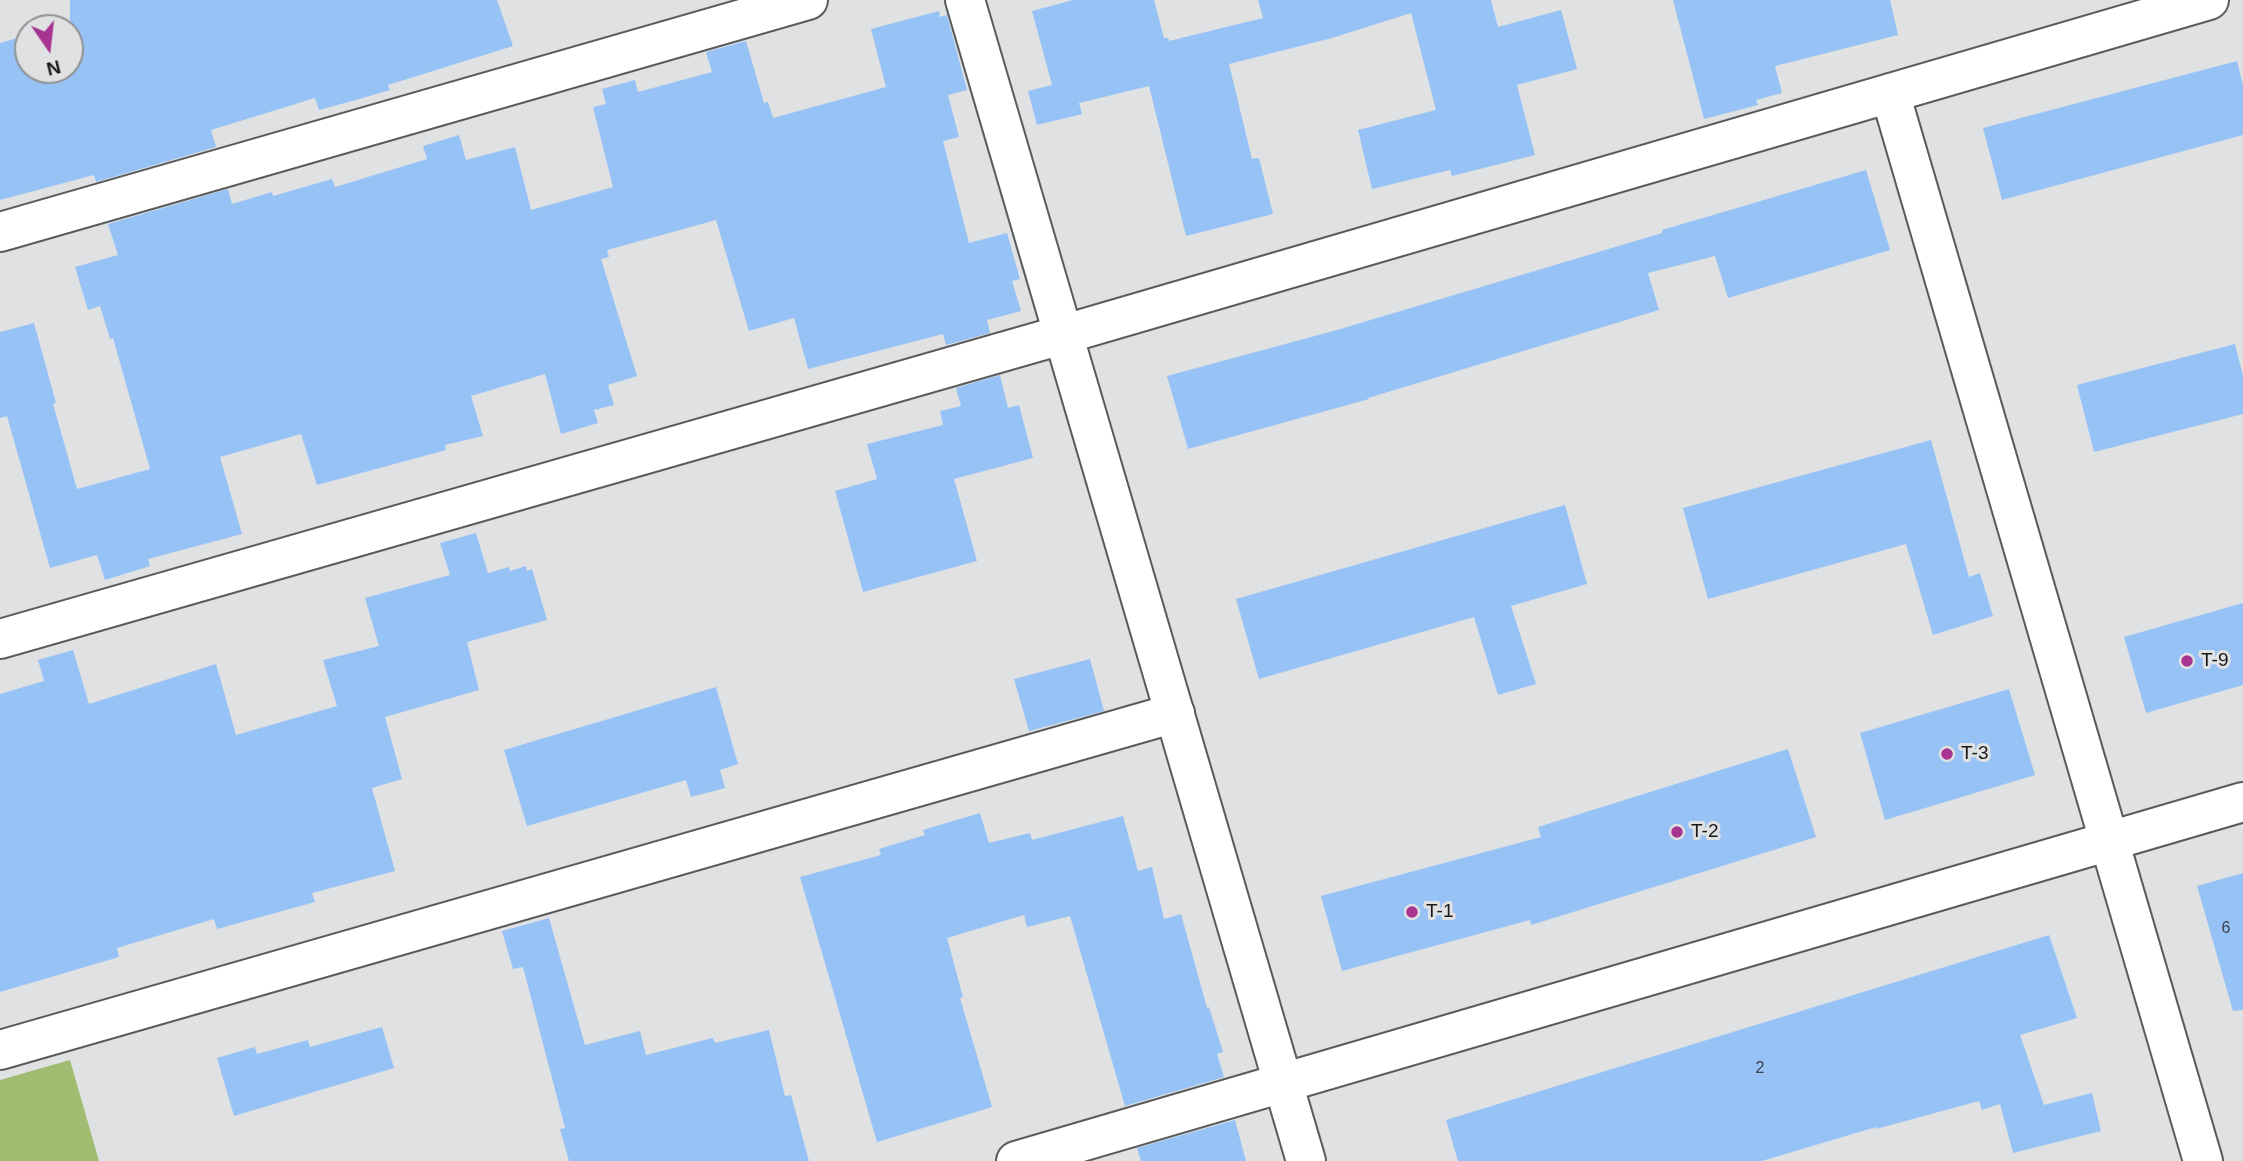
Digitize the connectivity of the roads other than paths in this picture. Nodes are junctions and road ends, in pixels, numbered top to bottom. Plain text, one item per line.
1 (808, 0) edge
2 (965, 0) edge
3 (2209, 0) edge
4 (1890, 93) junction
5 (0, 232) edge
6 (1065, 334) junction
7 (0, 639) edge
8 (1175, 712) junction
9 (2243, 802) edge
10 (2108, 840) junction
11 (0, 1050) edge
12 (1282, 1082) junction
13 (1016, 1161) edge
14 (1306, 1161) edge
15 (2203, 1161) edge

1 - 5 street
2 - 6 street
3 - 4 street
4 - 6 street
4 - 10 street
6 - 7 street
6 - 8 street
8 - 11 street
8 - 12 street
9 - 10 street
10 - 12 street
10 - 15 street
12 - 13 street
12 - 14 street

